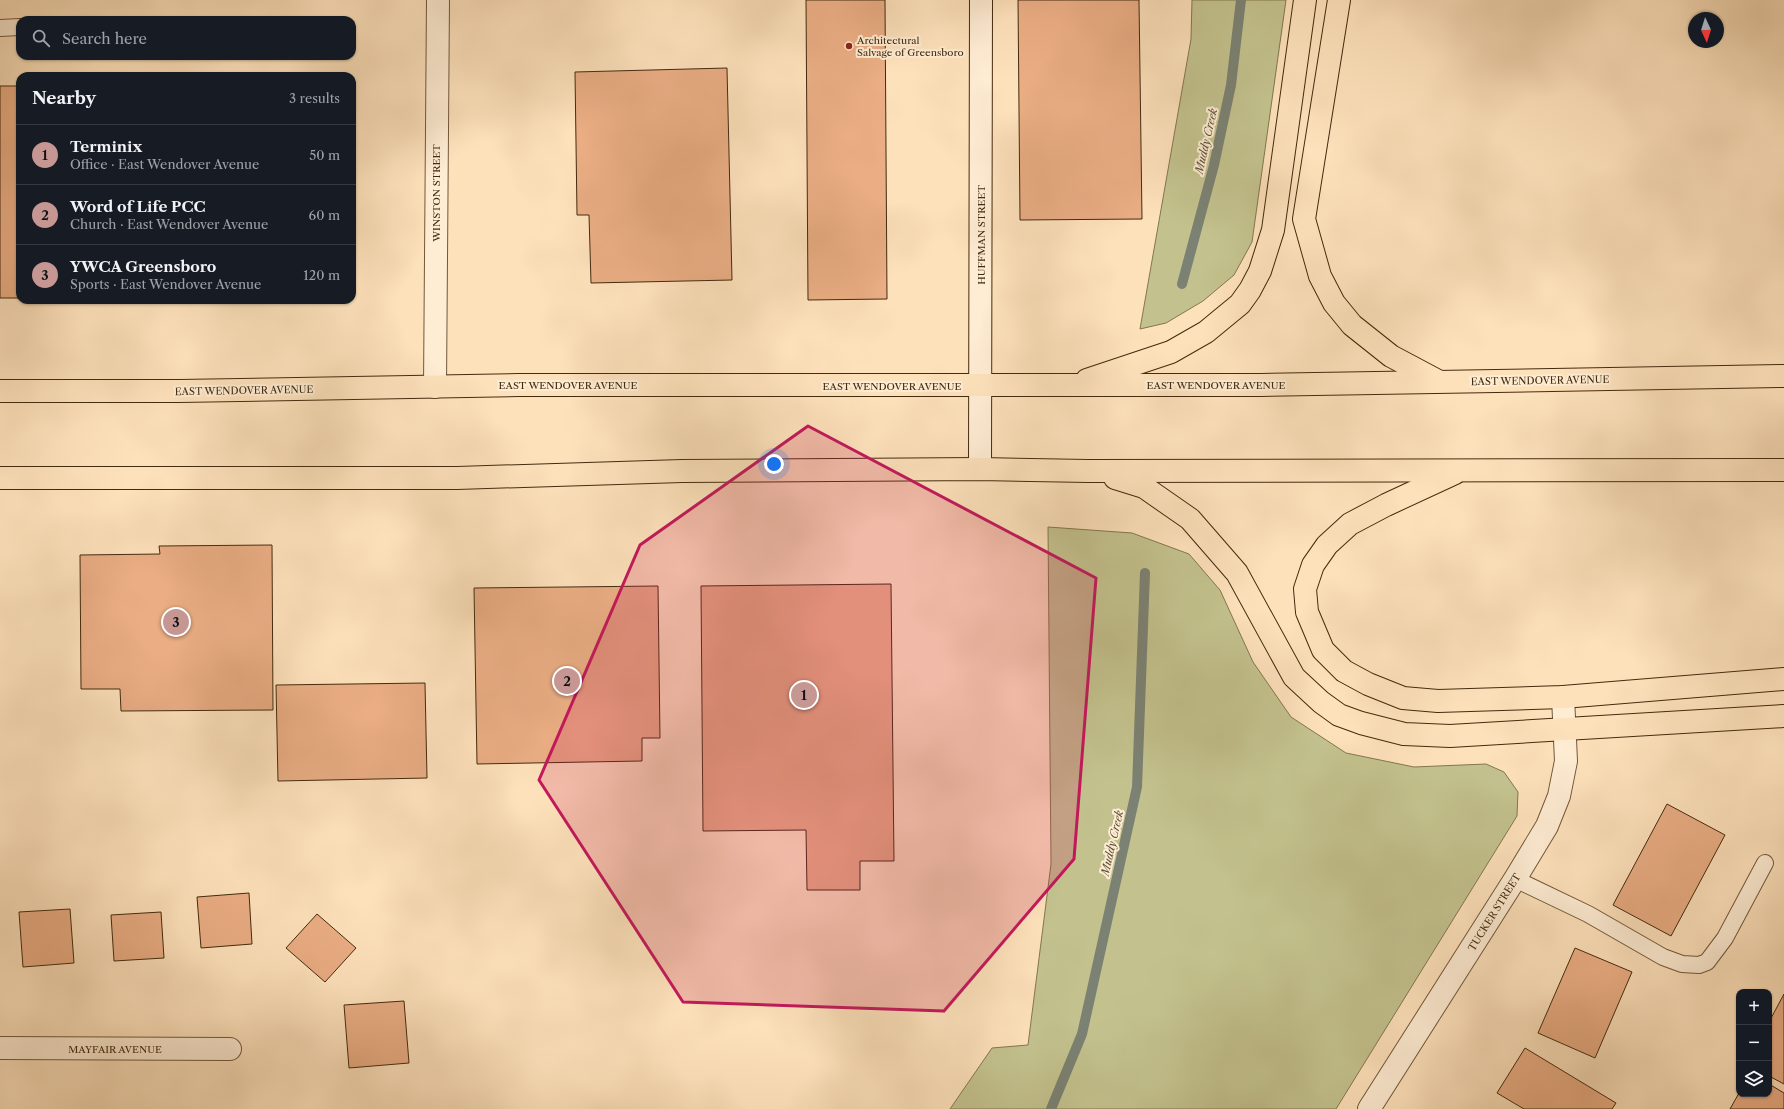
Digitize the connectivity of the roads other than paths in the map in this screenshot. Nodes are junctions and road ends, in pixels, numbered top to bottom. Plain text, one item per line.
1 (438, 0) edge
2 (981, 0) edge
3 (1305, 0) edge
4 (1338, 0) edge
5 (16, 27) edge
6 (0, 28) edge
7 (1784, 376) edge
8 (1440, 382) junction
9 (980, 386) junction
10 (1067, 386) junction
11 (435, 387) junction
12 (0, 391) edge
13 (980, 469) junction
14 (1463, 470) junction
15 (1784, 470) edge
16 (1088, 471) junction
17 (0, 478) edge
18 (1784, 680) edge
19 (1563, 697) junction
20 (1784, 716) edge
21 (1566, 730) junction
22 (1765, 863) dead end
23 (1516, 879) junction
24 (0, 1048) edge
25 (230, 1049) dead end
26 (1369, 1109) edge

1 - 11 street, WINSTON STREET
2 - 9 street, HUFFMAN STREET
3 - 10 highway
4 - 8 highway
5 - 6 lane
7 - 8 highway, EAST WENDOVER AVENUE
8 - 10 highway, EAST WENDOVER AVENUE
9 - 10 highway, EAST WENDOVER AVENUE
9 - 11 highway, EAST WENDOVER AVENUE
9 - 13 street, HUFFMAN STREET
11 - 12 highway, EAST WENDOVER AVENUE
13 - 16 highway
13 - 17 highway
14 - 15 highway
14 - 16 highway
14 - 19 highway
16 - 21 highway
18 - 19 highway
19 - 21 street, TUCKER STREET
20 - 21 highway
21 - 23 street, TUCKER STREET
22 - 23 lane
23 - 26 street, TUCKER STREET
24 - 25 street, MAYFAIR AVENUE

